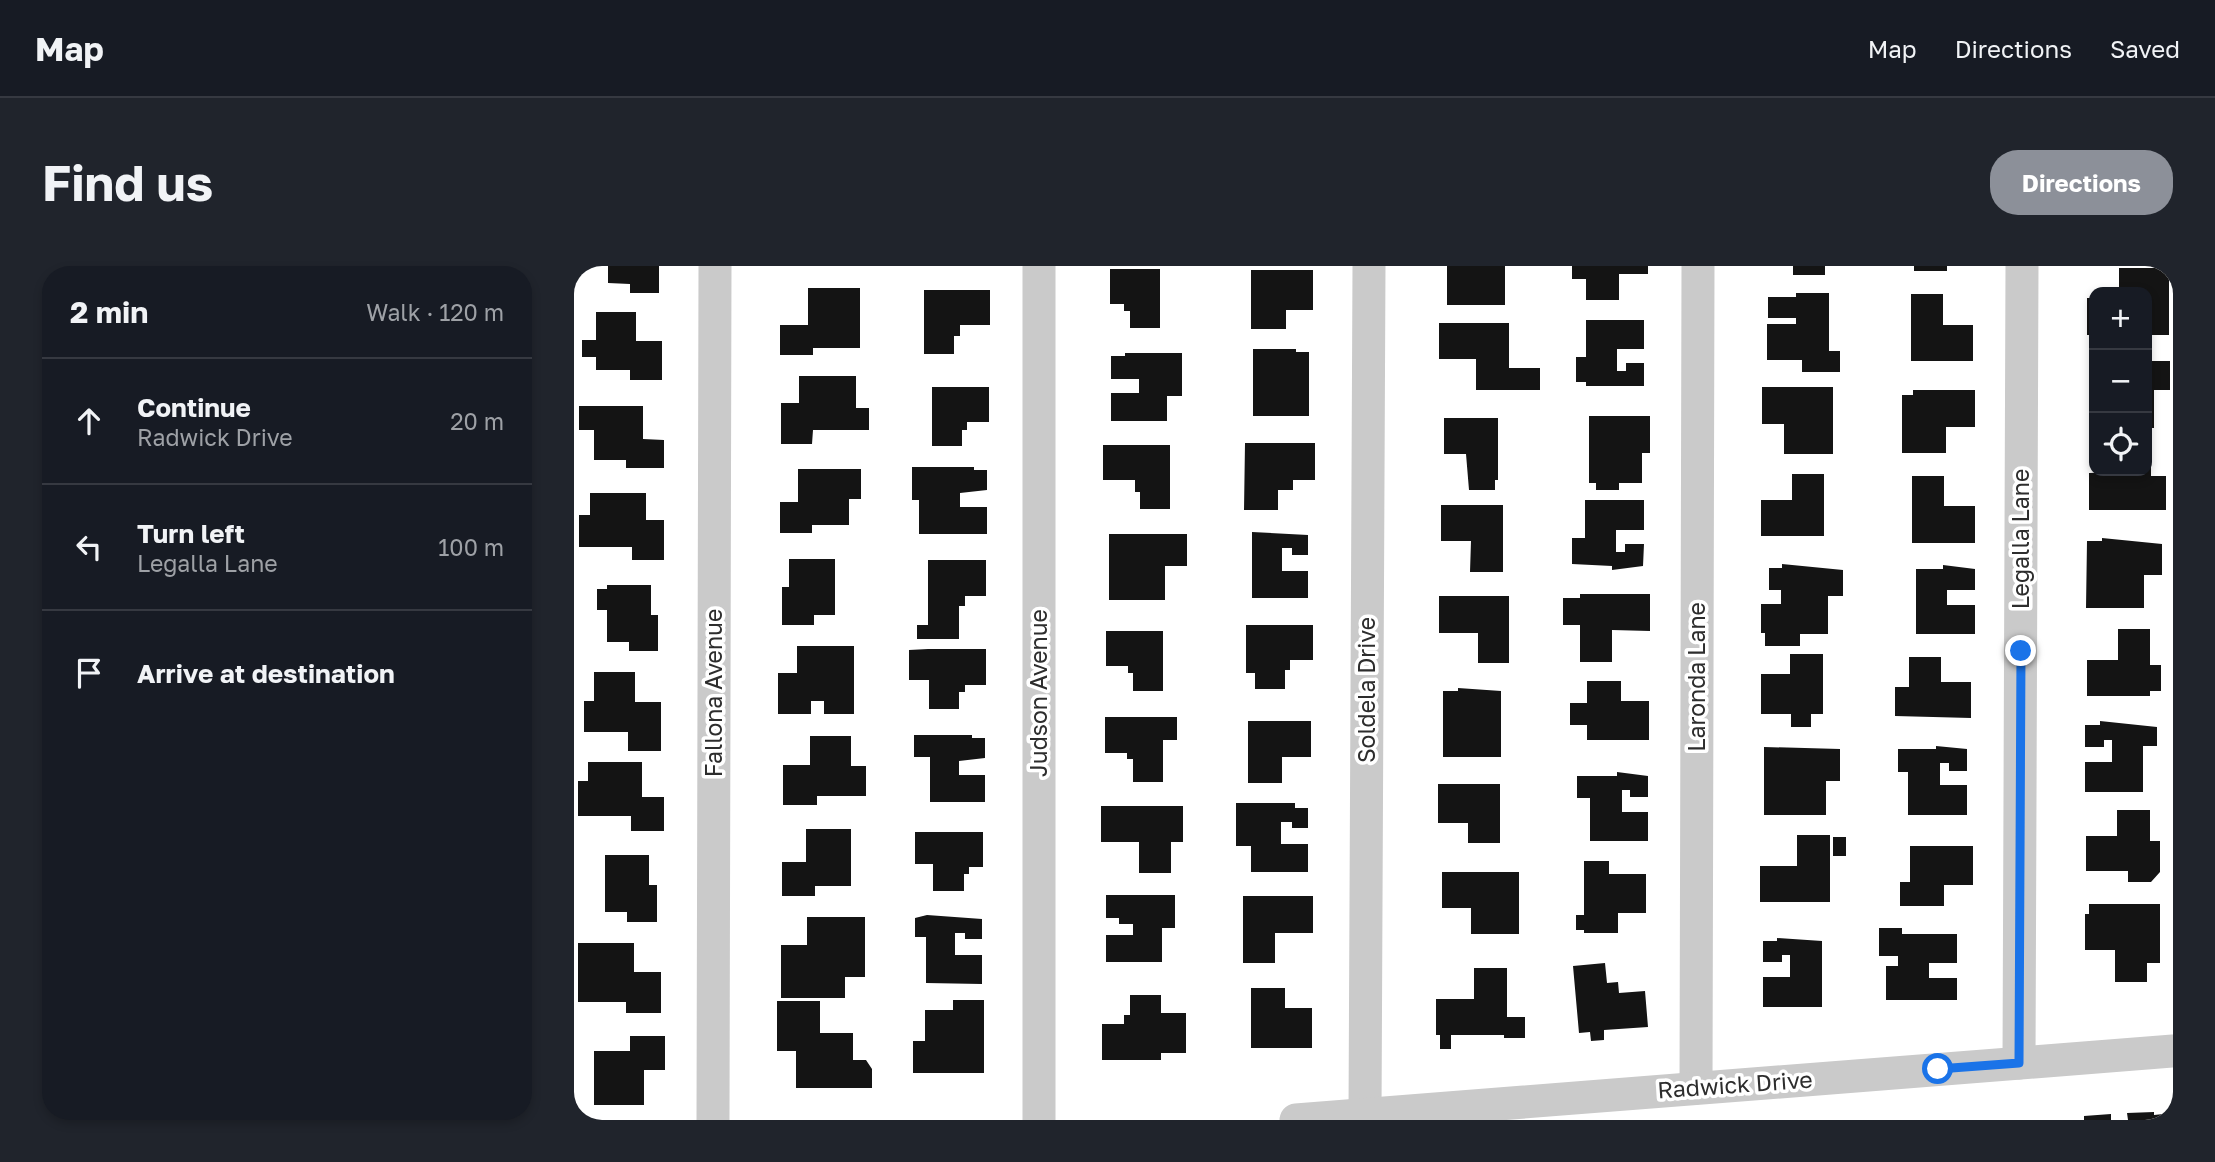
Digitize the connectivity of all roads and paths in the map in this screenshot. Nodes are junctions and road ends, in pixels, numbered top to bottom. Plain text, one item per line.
1 (715, 266) edge
2 (1040, 266) edge
3 (1368, 266) edge
4 (1698, 266) edge
5 (2022, 266) edge
6 (2173, 1051) edge
7 (2019, 1063) junction
8 (1696, 1088) junction
9 (1366, 1115) junction
10 (713, 1120) edge
11 (1040, 1120) edge
12 (1296, 1120) edge

1 - 10 street, Fallona Avenue
2 - 11 street, Judson Avenue
3 - 9 street, Soldela Drive
4 - 8 street, Laronda Lane
5 - 7 street, Legalla Lane
6 - 7 street, Radwick Drive
7 - 8 street, Radwick Drive
8 - 9 street, Radwick Drive
9 - 12 street, Radwick Drive

